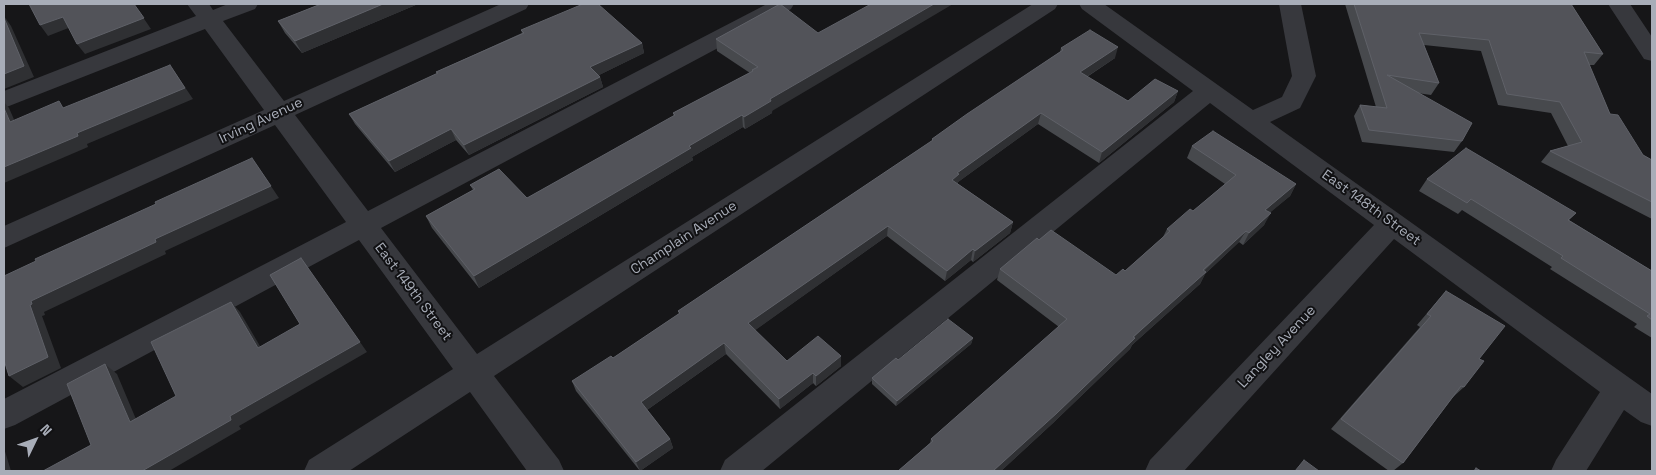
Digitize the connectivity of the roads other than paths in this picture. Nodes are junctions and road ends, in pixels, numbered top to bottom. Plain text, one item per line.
1 (247, 4) edge
2 (518, 4) edge
3 (783, 4) edge
4 (1048, 4) edge
5 (1090, 4) edge
6 (1290, 4) edge
7 (1619, 4) edge
8 (204, 11) edge
9 (1652, 54) edge
10 (1210, 90) junction
11 (4, 100) edge
12 (279, 113) junction
13 (1252, 120) junction
14 (1392, 223) junction
15 (363, 225) junction
16 (4, 238) edge
17 (474, 373) junction
18 (1620, 388) junction
19 (1652, 412) edge
20 (4, 415) edge
21 (321, 471) edge
22 (546, 471) edge
23 (737, 471) edge
24 (1162, 471) edge
25 (1568, 471) edge

1 - 8 street
2 - 12 street, Irving Avenue
3 - 15 street
4 - 17 street, Champlain Avenue
5 - 10 street, East 148th Street
6 - 13 street
7 - 9 street
8 - 11 street
8 - 12 street, East 149th Street
10 - 13 street, East 148th Street
10 - 23 street
12 - 15 street, East 149th Street
12 - 16 street, Irving Avenue
13 - 14 street, East 148th Street
14 - 18 street, East 148th Street
14 - 24 street, Langley Avenue
15 - 17 street, East 149th Street
15 - 20 street
17 - 21 street, Champlain Avenue
17 - 22 street, East 149th Street
18 - 19 street, East 148th Street
18 - 25 street

